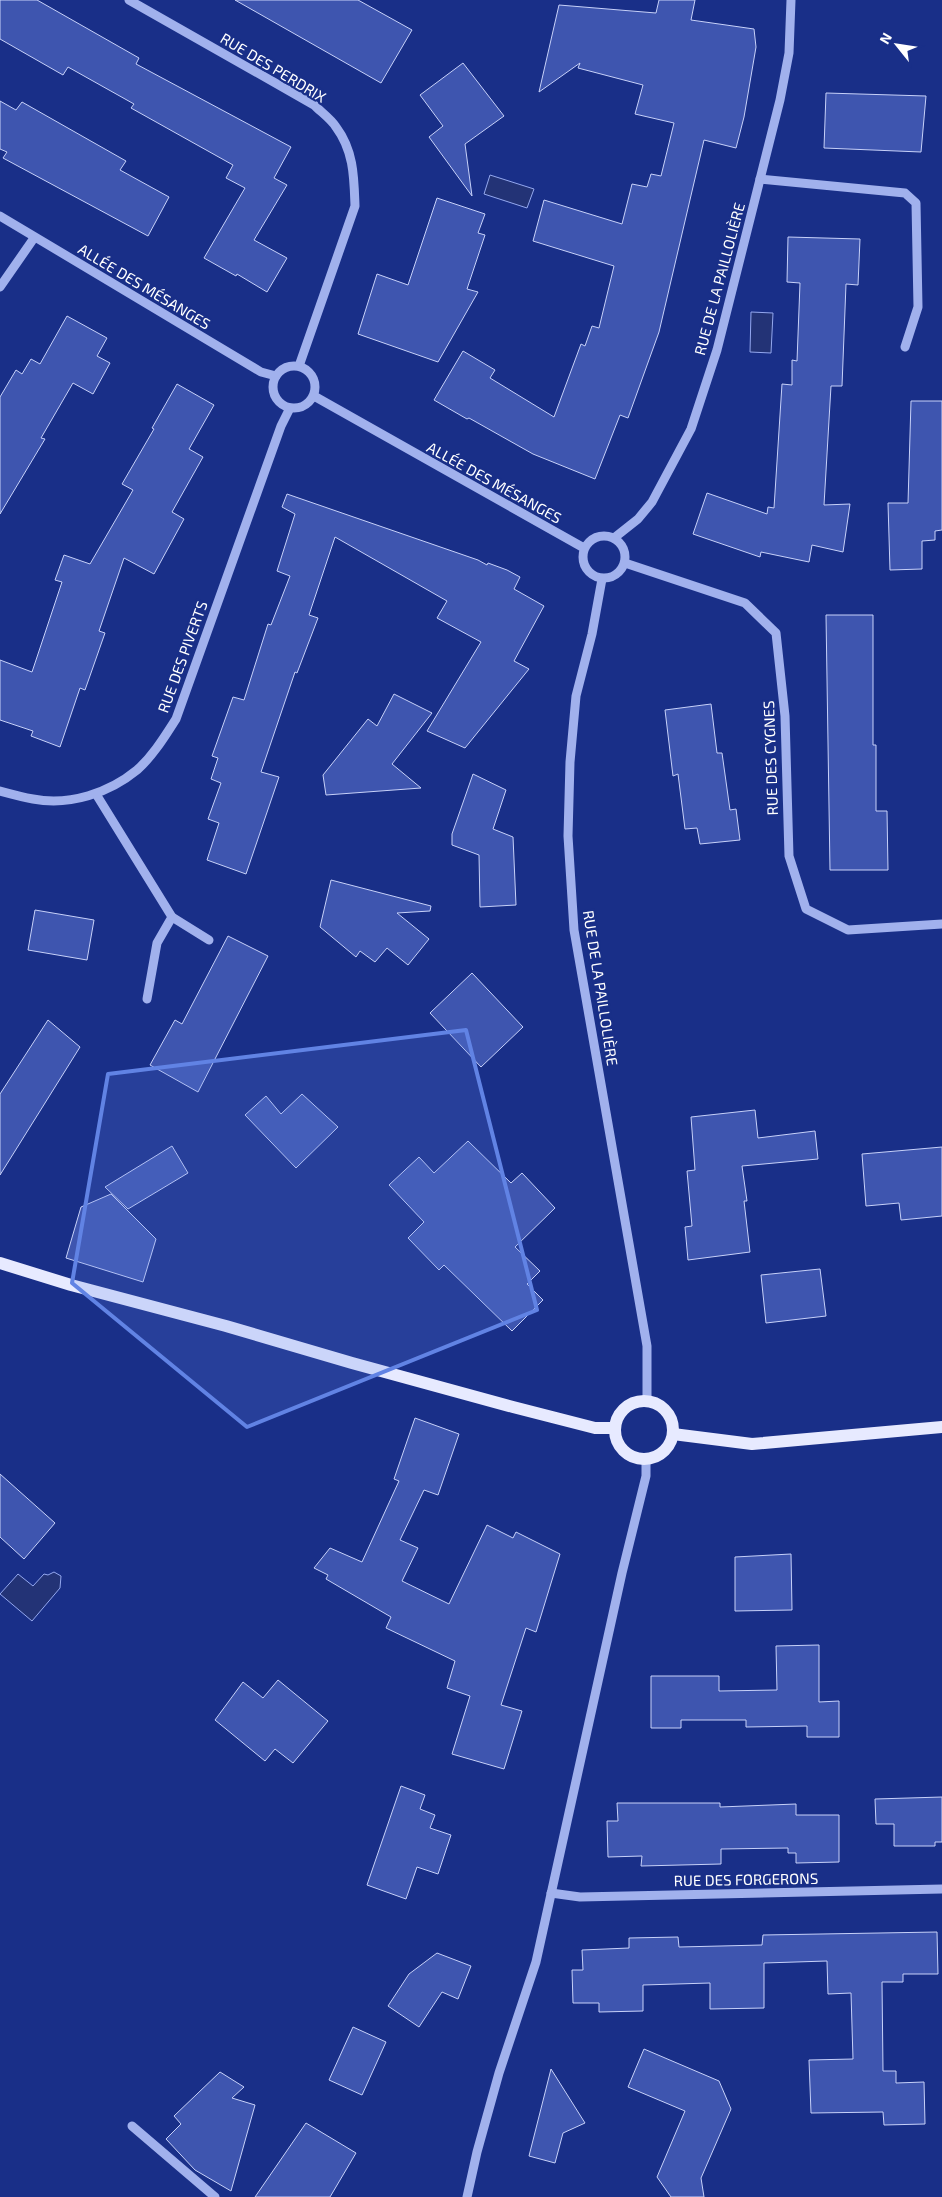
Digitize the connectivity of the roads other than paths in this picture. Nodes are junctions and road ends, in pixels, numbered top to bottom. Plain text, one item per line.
1 (129, 0) edge
2 (791, 0) edge
3 (760, 179) junction
4 (0, 216) edge
5 (34, 238) junction
6 (0, 287) edge
7 (905, 346) dead end
8 (299, 366) junction
9 (276, 376) junction
10 (314, 396) junction
11 (290, 408) junction
12 (614, 538) junction
13 (584, 548) junction
14 (625, 563) junction
15 (602, 579) junction
16 (0, 791) edge
17 (96, 794) junction
18 (172, 917) junction
19 (942, 924) edge
20 (209, 940) dead end
21 (148, 999) dead end
22 (0, 1263) edge
23 (647, 1400) junction
24 (942, 1427) edge
25 (614, 1428) junction
26 (673, 1434) junction
27 (646, 1459) junction
28 (942, 1888) edge
29 (551, 1893) junction
30 (132, 2126) dead end
31 (215, 2197) edge
32 (467, 2197) edge

1 - 8 street, RUE DES PERDRIX
2 - 3 street, RUE DE LA PAILLOLIÈRE
3 - 7 street
3 - 12 street, RUE DE LA PAILLOLIÈRE
4 - 5 street, ALLÉE DES MÉSANGES
5 - 6 street
5 - 9 street, ALLÉE DES MÉSANGES
8 - 9 street
8 - 10 street
9 - 11 street
10 - 11 street
10 - 13 street, ALLÉE DES MÉSANGES
11 - 17 street, RUE DES PIVERTS
12 - 13 street
12 - 14 street
13 - 15 street
14 - 15 street
14 - 19 street, RUE DES CYGNES
15 - 23 street, RUE DE LA PAILLOLIÈRE
16 - 17 street, RUE DES PIVERTS
17 - 18 street
18 - 20 street
18 - 21 street
22 - 25 main road
23 - 25 main road
23 - 26 main road
24 - 26 main road
25 - 27 main road
26 - 27 main road
27 - 29 street
28 - 29 street, RUE DES FORGERONS
29 - 32 street
30 - 31 street

